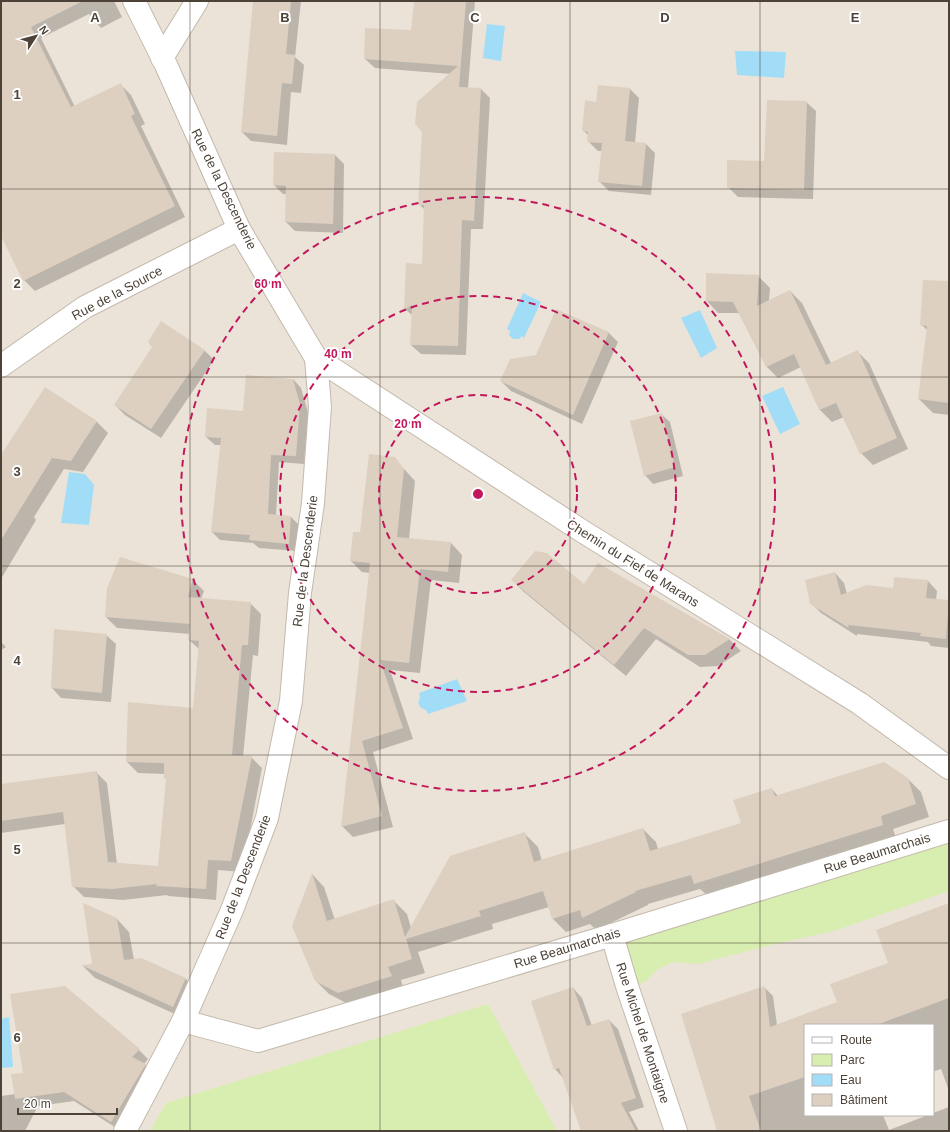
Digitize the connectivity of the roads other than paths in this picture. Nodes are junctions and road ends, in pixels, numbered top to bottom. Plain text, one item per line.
1 (134, 1) edge
2 (197, 1) edge
3 (162, 58) junction
4 (239, 229) junction
5 (316, 358) junction
6 (1, 366) edge
7 (949, 768) edge
8 (949, 831) edge
9 (612, 935) junction
10 (183, 1022) junction
11 (125, 1131) edge
12 (676, 1131) edge

1 - 3 street, Rue de la Descenderie
2 - 3 street
3 - 4 street, Rue de la Descenderie
4 - 5 street, Rue de la Descenderie
4 - 6 street, Rue de la Source
5 - 7 street, Chemin du Fief de Marans
5 - 10 street, Rue de la Descenderie
8 - 9 street, Rue Beaumarchais
9 - 10 street, Rue Beaumarchais
9 - 12 street, Rue Michel de Montaigne
10 - 11 street, Rue de la Descenderie

